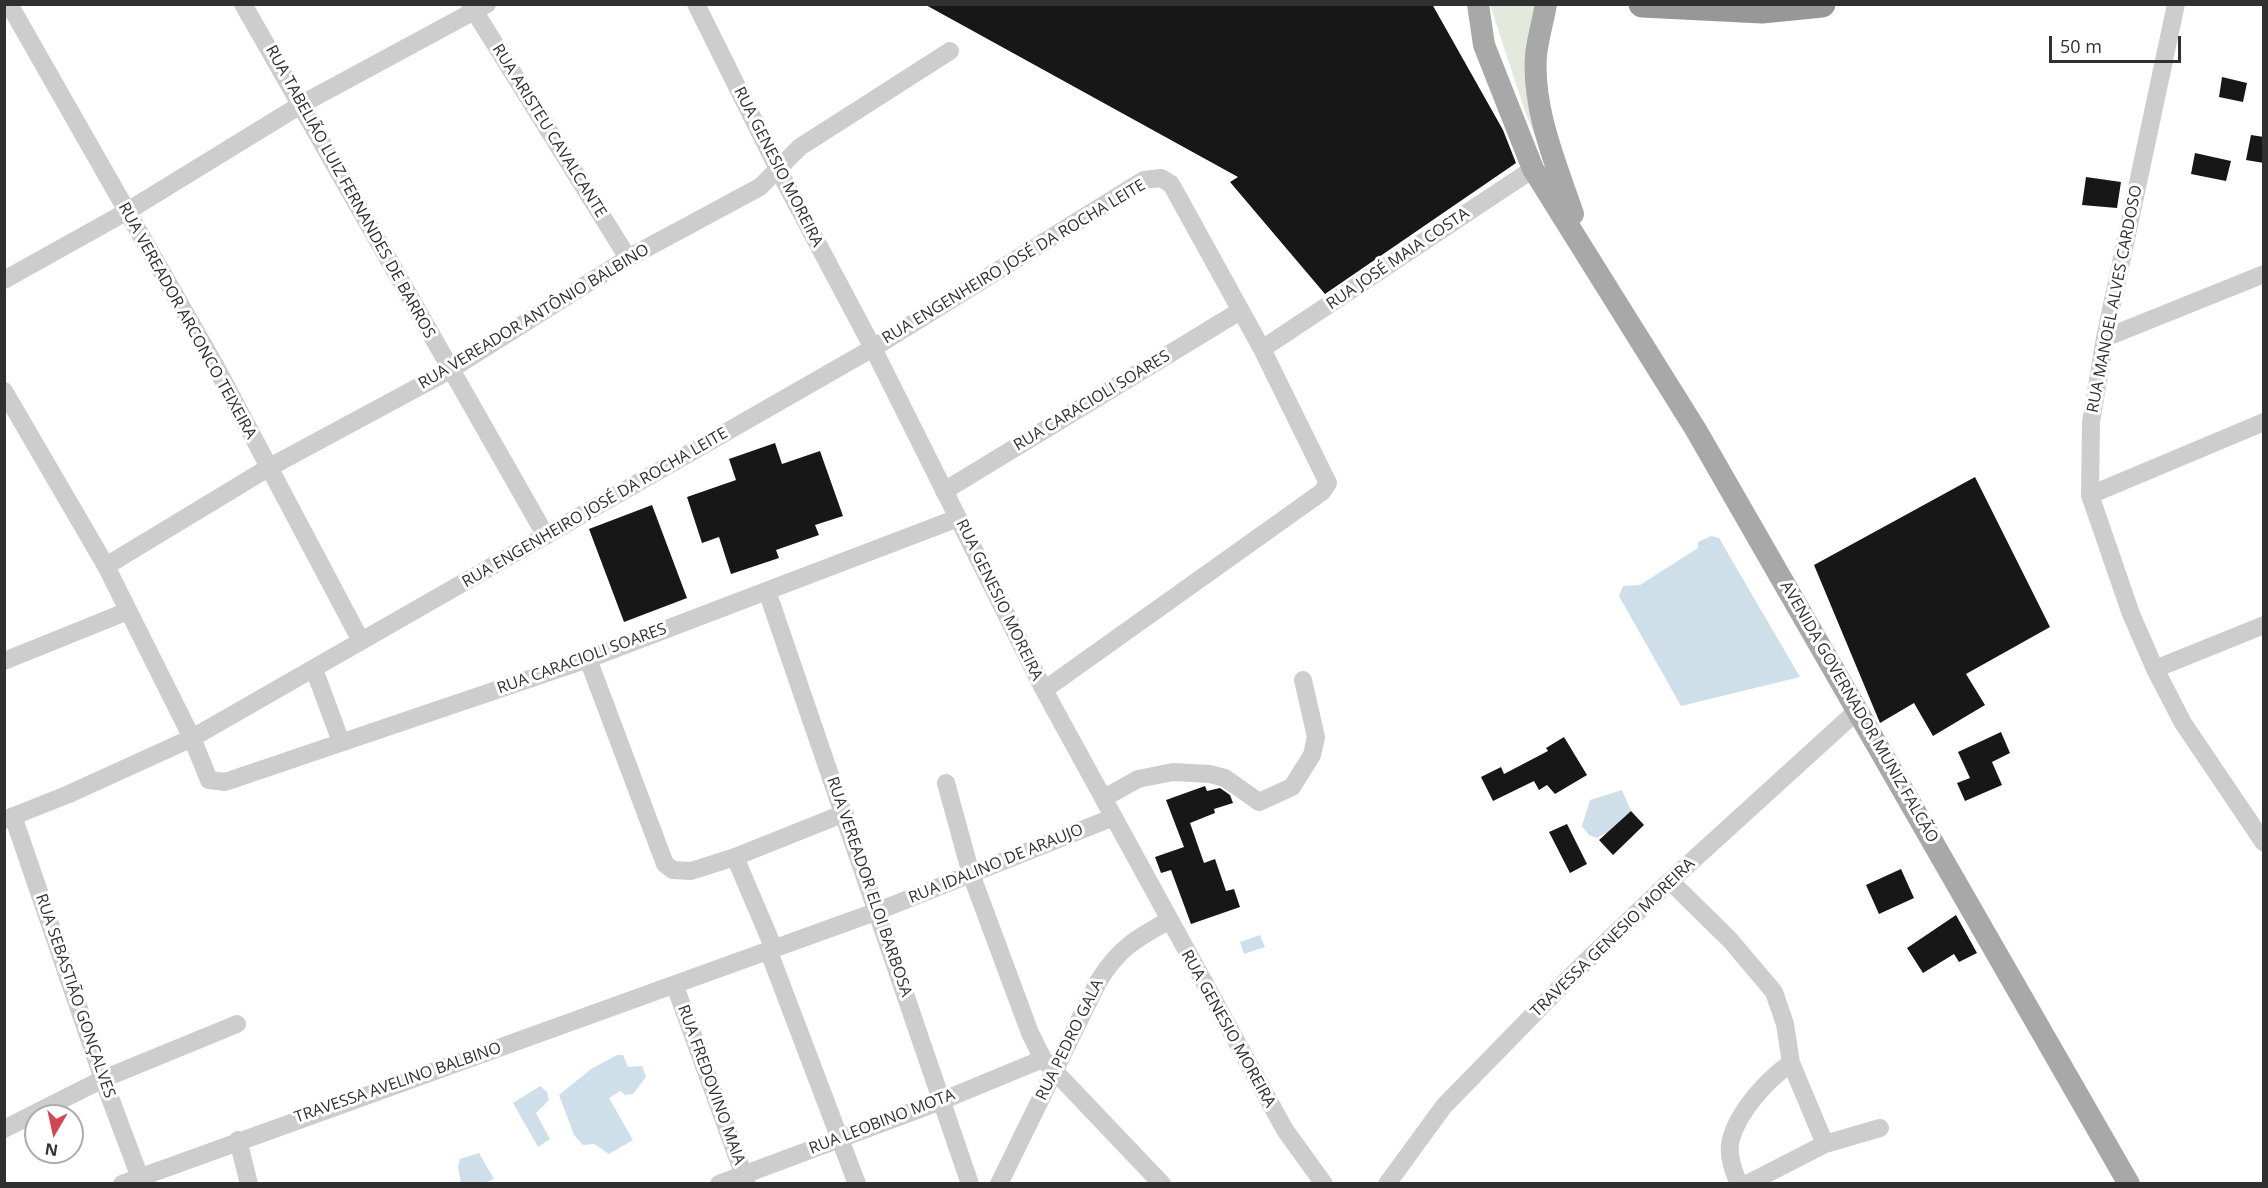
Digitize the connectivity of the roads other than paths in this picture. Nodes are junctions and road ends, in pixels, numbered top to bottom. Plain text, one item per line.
1 (9, 4) edge
2 (243, 4) edge
3 (696, 4) edge
4 (1478, 4) edge
5 (1546, 4) edge
6 (1642, 4) edge
7 (1822, 4) edge
8 (2176, 4) edge
9 (477, 7) edge
10 (950, 51) dead end
11 (302, 104) junction
12 (778, 169) junction
13 (1533, 169) junction
14 (126, 212) junction
15 (1582, 244) junction
16 (628, 258) junction
17 (2264, 274) edge
18 (4, 280) edge
19 (1240, 311) junction
20 (2105, 338) junction
21 (873, 348) junction
22 (1262, 349) junction
23 (450, 370) junction
24 (4, 391) edge
25 (2264, 422) edge
26 (268, 468) junction
27 (944, 491) junction
28 (2090, 495) junction
29 (958, 518) junction
30 (546, 536) junction
31 (106, 566) junction
32 (767, 591) junction
33 (128, 611) junction
34 (2264, 625) edge
35 (361, 640) junction
36 (588, 658) junction
37 (4, 661) edge
38 (314, 669) junction
39 (2155, 669) junction
40 (1303, 680) dead end
41 (1044, 690) junction
42 (1858, 710) junction
43 (192, 738) junction
44 (341, 742) junction
45 (946, 783) dead end
46 (1104, 798) junction
47 (845, 813) junction
48 (1114, 817) junction
49 (9, 818) edge
50 (2262, 834) edge
51 (735, 857) junction
52 (971, 874) junction
53 (1670, 881) junction
54 (878, 911) junction
55 (1168, 921) junction
56 (771, 950) junction
57 (675, 986) junction
58 (237, 1024) dead end
59 (1791, 1063) junction
60 (1049, 1065) junction
61 (103, 1078) junction
62 (940, 1101) junction
63 (1880, 1128) dead end
64 (4, 1129) edge
65 (840, 1138) junction
66 (238, 1140) junction
67 (1825, 1144) junction
68 (139, 1175) junction
69 (746, 1179) edge
70 (122, 1184) edge
71 (249, 1184) edge
72 (719, 1184) edge
73 (857, 1184) edge
74 (970, 1184) edge
75 (999, 1184) edge
76 (1162, 1184) edge
77 (1324, 1184) edge
78 (1387, 1184) edge
79 (1739, 1184) edge
80 (1747, 1184) edge
81 (2130, 1184) edge

1 - 14 street, RUA VEREADOR ARCONCO TEIXEIRA
2 - 11 street, RUA TABELIÃO LUIZ FERNANDES DE BARROS
3 - 12 street, RUA GENESIO MOREIRA
4 - 13 main road, AVENIDA GOVERNADOR MUNIZ FALCÃO
5 - 15 main road, AVENIDA GOVERNADOR MUNIZ FALCÃO
6 - 7 highway
8 - 20 street, RUA MANOEL ALVES CARDOSO
9 - 11 street
9 - 16 street, RUA ARISTEU CAVALCANTE
10 - 12 street, RUA VEREADOR ANTÔNIO BALBINO
11 - 14 street
11 - 23 street, RUA TABELIÃO LUIZ FERNANDES DE BARROS
12 - 16 street, RUA VEREADOR ANTÔNIO BALBINO
12 - 21 street, RUA GENESIO MOREIRA
13 - 15 main road, AVENIDA GOVERNADOR MUNIZ FALCÃO
13 - 22 street, RUA JOSÉ MAIA COSTA
14 - 18 street
14 - 26 street, RUA VEREADOR ARCONCO TEIXEIRA
15 - 42 main road, AVENIDA GOVERNADOR MUNIZ FALCÃO
16 - 23 street, RUA VEREADOR ANTÔNIO BALBINO
17 - 20 street
19 - 21 street, RUA ENGENHEIRO JOSÉ DA ROCHA LEITE
19 - 22 street
19 - 27 street, RUA CARACIOLI SOARES
20 - 28 street, RUA MANOEL ALVES CARDOSO
21 - 27 street, RUA GENESIO MOREIRA
21 - 30 street, RUA ENGENHEIRO JOSÉ DA ROCHA LEITE
22 - 41 street
23 - 26 street, RUA VEREADOR ANTÔNIO BALBINO
23 - 30 street, RUA TABELIÃO LUIZ FERNANDES DE BARROS
24 - 31 street
25 - 28 street
26 - 31 street, RUA VEREADOR ANTÔNIO BALBINO
26 - 35 street, RUA VEREADOR ARCONCO TEIXEIRA
27 - 29 street, RUA GENESIO MOREIRA
28 - 39 street, RUA MANOEL ALVES CARDOSO
29 - 32 street, RUA CARACIOLI SOARES
29 - 41 street, RUA GENESIO MOREIRA
30 - 35 street, RUA ENGENHEIRO JOSÉ DA ROCHA LEITE
31 - 33 street
32 - 36 street, RUA CARACIOLI SOARES
32 - 47 street, RUA VEREADOR ELOI BARBOSA
33 - 37 street
33 - 43 street
34 - 39 street
35 - 38 street, RUA ENGENHEIRO JOSÉ DA ROCHA LEITE
36 - 44 street, RUA CARACIOLI SOARES
36 - 51 street
38 - 43 street, RUA ENGENHEIRO JOSÉ DA ROCHA LEITE
38 - 44 street
39 - 50 street, RUA MANOEL ALVES CARDOSO
40 - 46 street
41 - 46 street, RUA GENESIO MOREIRA
42 - 53 street, TRAVESSA GENESIO MOREIRA
42 - 81 main road, AVENIDA GOVERNADOR MUNIZ FALCÃO
43 - 44 street, RUA CARACIOLI SOARES
43 - 49 street, RUA ENGENHEIRO JOSÉ DA ROCHA LEITE
45 - 52 street
46 - 48 street, RUA GENESIO MOREIRA
47 - 51 street
47 - 54 street, RUA VEREADOR ELOI BARBOSA
48 - 52 street, RUA IDALINO DE ARAUJO
48 - 55 street, RUA GENESIO MOREIRA
49 - 61 street, RUA SEBASTIÃO GONÇALVES
51 - 56 street
52 - 54 street, RUA IDALINO DE ARAUJO
52 - 60 street
53 - 59 street
53 - 78 street, TRAVESSA GENESIO MOREIRA
54 - 56 street, RUA IDALINO DE ARAUJO
54 - 62 street, RUA VEREADOR ELOI BARBOSA
55 - 60 street, RUA PEDRO GALA
55 - 77 street, RUA GENESIO MOREIRA
56 - 57 street, RUA IDALINO DE ARAUJO
56 - 65 street
57 - 66 street, TRAVESSA AVELINO BALBINO
57 - 69 street, RUA FREDOVINO MAIA
58 - 61 street
59 - 67 street
59 - 79 street
60 - 62 street, RUA LEOBINO MOTA
60 - 75 street, RUA PEDRO GALA
60 - 76 street
61 - 64 street
61 - 68 street, RUA SEBASTIÃO GONÇALVES
62 - 65 street, RUA LEOBINO MOTA
62 - 74 street, RUA VEREADOR ELOI BARBOSA
63 - 67 street
65 - 69 street, RUA LEOBINO MOTA
65 - 73 street
66 - 68 street, TRAVESSA AVELINO BALBINO
66 - 71 street
67 - 80 street
68 - 70 street, TRAVESSA AVELINO BALBINO
69 - 72 street, RUA LEOBINO MOTA

